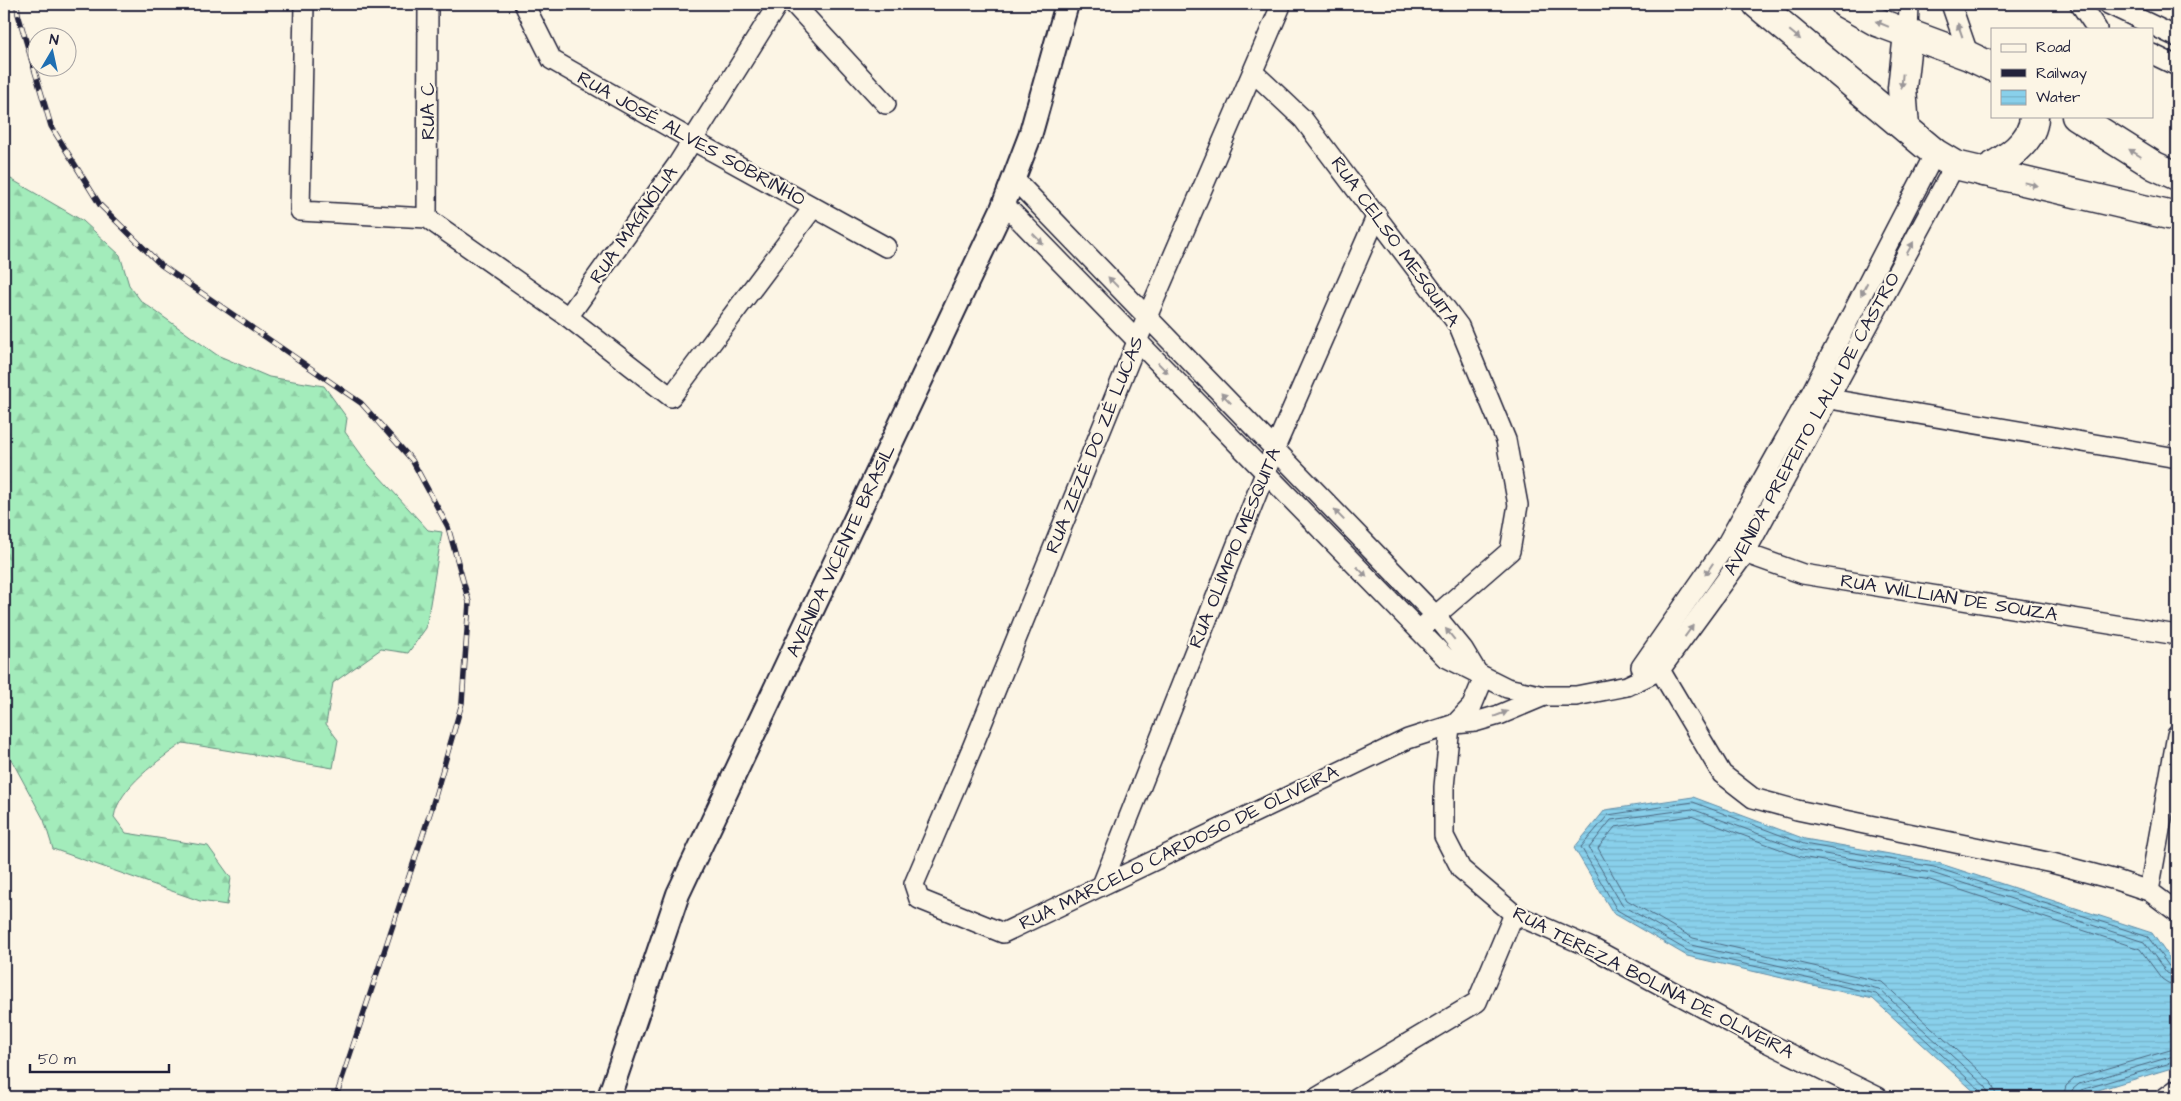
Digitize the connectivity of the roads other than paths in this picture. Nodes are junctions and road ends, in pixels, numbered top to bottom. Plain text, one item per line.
1 (304, 4) edge
2 (428, 4) edge
3 (524, 4) edge
4 (778, 4) edge
5 (794, 4) edge
6 (1067, 4) edge
7 (1757, 4) edge
8 (1845, 4) edge
9 (1909, 4) edge
10 (1951, 4) edge
11 (2082, 4) edge
12 (2108, 4) edge
13 (1280, 8) dead end
14 (2096, 28) edge
15 (1908, 34) junction
16 (2177, 37) edge
17 (2154, 55) edge
18 (1981, 62) edge
19 (2177, 66) edge
20 (1253, 72) junction
21 (886, 104) dead end
22 (2034, 118) edge
23 (2079, 118) edge
24 (1905, 127) junction
25 (692, 140) junction
26 (1945, 159) junction
27 (1983, 172) junction
28 (2177, 176) edge
29 (1014, 179) junction
30 (1004, 204) junction
31 (813, 208) junction
32 (1376, 215) junction
33 (2177, 217) edge
34 (428, 218) junction
35 (886, 247) dead end
36 (568, 317) junction
37 (1147, 317) junction
38 (1137, 341) junction
39 (1819, 397) junction
40 (1275, 448) junction
41 (2177, 458) edge
42 (1265, 472) junction
43 (1726, 545) junction
44 (1744, 555) junction
45 (1436, 616) junction
46 (1419, 630) junction
47 (2177, 635) edge
48 (1655, 664) junction
49 (1481, 675) junction
50 (1544, 696) junction
51 (1453, 725) junction
52 (2177, 735) edge
53 (2171, 805) edge
54 (914, 884) joint
55 (1102, 885) junction
56 (2149, 891) junction
57 (2177, 912) edge
58 (1514, 914) junction
59 (2177, 1090) edge
60 (609, 1097) edge
61 (1318, 1097) edge
62 (1878, 1097) edge
63 (2166, 1097) edge

1 - 34 street
2 - 34 street, RUA C
3 - 25 street, RUA JOSÉ ALVES SOBRINHO
4 - 25 street, RUA MAGNÓLIA
5 - 21 street
6 - 29 street, AVENIDA VICENTE BRASIL
7 -> 24 main road
15 -> 8 main road
9 - 15 street
18 -> 10 street
11 - 14 street
12 - 16 street
13 - 20 street, RUA ZEZÉ DO ZÉ LUCAS
15 - 18 main road
15 -> 24 main road
17 - 19 street
20 - 32 street, RUA CELSO MESQUITA
20 - 37 street, RUA ZEZÉ DO ZÉ LUCAS
22 - 27 main road
28 -> 23 main road
24 - 26 main road
25 - 31 street, RUA JOSÉ ALVES SOBRINHO
25 - 36 street, RUA MAGNÓLIA
26 - 27 main road
26 - 39 street, AVENIDA PREFEITO LALU DE CASTRO
27 -> 33 main road
29 - 30 street, AVENIDA VICENTE BRASIL
37 -> 29 street
30 -> 38 street, AVENIDA PREFEITO LALU DE CASTRO
30 - 60 street, AVENIDA VICENTE BRASIL
31 - 35 street, RUA JOSÉ ALVES SOBRINHO
31 - 36 street
32 - 40 street, RUA OLÍMPIO MESQUITA
32 - 45 street, RUA CELSO MESQUITA
34 - 36 street
37 - 38 street, RUA ZEZÉ DO ZÉ LUCAS
40 -> 37 street
38 -> 42 street, AVENIDA PREFEITO LALU DE CASTRO
38 - 54 street, RUA ZEZÉ DO ZÉ LUCAS
39 - 41 street
39 - 43 street, AVENIDA PREFEITO LALU DE CASTRO
39 - 44 street, AVENIDA PREFEITO LALU DE CASTRO
40 - 42 street, RUA OLÍMPIO MESQUITA
45 -> 40 street
42 -> 46 street, AVENIDA PREFEITO LALU DE CASTRO
42 - 55 street, RUA OLÍMPIO MESQUITA
43 - 44 street, RUA WILLIAN DE SOUZA
43 -> 48 street, AVENIDA PREFEITO LALU DE CASTRO
44 - 47 street, RUA WILLIAN DE SOUZA
48 -> 44 street, AVENIDA PREFEITO LALU DE CASTRO
45 - 46 street, RUA CELSO MESQUITA
49 -> 45 street
46 - 49 street, AVENIDA PREFEITO LALU DE CASTRO
48 - 50 street, AVENIDA PREFEITO LALU DE CASTRO
48 - 56 street
49 - 50 street, AVENIDA PREFEITO LALU DE CASTRO
49 - 51 street
51 -> 50 street
51 - 55 street, RUA MARCELO CARDOSO DE OLIVEIRA
51 - 58 street, RUA TEREZA BOLINA DE OLIVEIRA
52 - 53 street
53 - 56 street
54 - 55 street, RUA MARCELO CARDOSO DE OLIVEIRA
56 - 57 street
58 - 61 street
58 - 62 street, RUA TEREZA BOLINA DE OLIVEIRA
59 - 63 street

